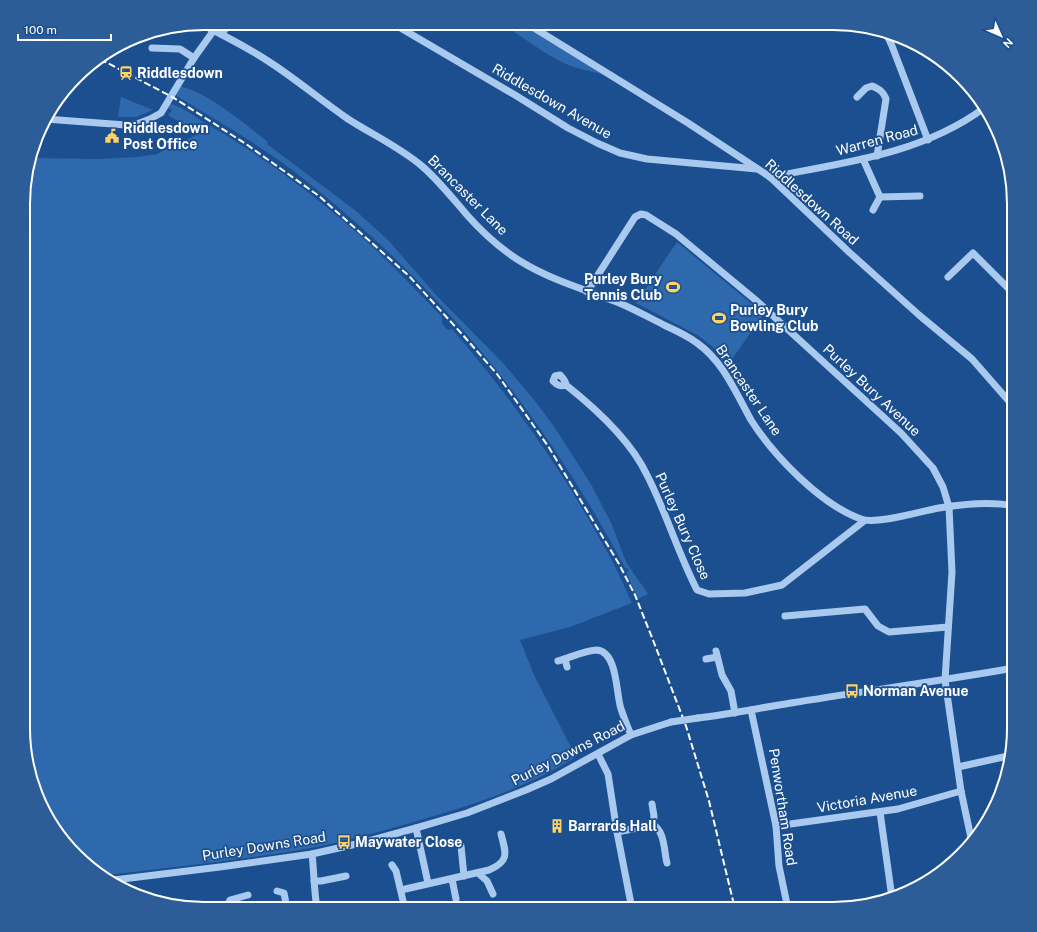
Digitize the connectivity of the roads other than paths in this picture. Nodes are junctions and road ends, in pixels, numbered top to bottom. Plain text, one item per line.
1 (213, 30) edge
2 (221, 30) edge
3 (404, 30) edge
4 (537, 30) edge
5 (217, 32) junction
6 (889, 39) edge
7 (152, 48) dead end
8 (194, 58) junction
9 (857, 97) dead end
10 (980, 111) edge
11 (52, 120) edge
12 (928, 140) junction
13 (877, 156) junction
14 (863, 159) junction
15 (759, 170) junction
16 (770, 178) junction
17 (920, 196) dead end
18 (880, 197) junction
19 (873, 210) dead end
20 (948, 277) dead end
21 (1007, 287) edge
22 (587, 292) junction
23 (566, 385) dead end
24 (1007, 400) edge
25 (1007, 505) edge
26 (949, 507) junction
27 (864, 521) junction
28 (785, 616) dead end
29 (948, 627) junction
30 (706, 659) dead end
31 (567, 667) dead end
32 (1007, 669) edge
33 (945, 680) junction
34 (751, 710) junction
35 (735, 713) junction
36 (631, 735) junction
37 (598, 754) junction
38 (1005, 757) edge
39 (958, 767) junction
40 (961, 791) junction
41 (652, 804) dead end
42 (880, 812) junction
43 (653, 825) junction
44 (776, 826) junction
45 (416, 828) junction
46 (617, 832) junction
47 (501, 834) dead end
48 (970, 835) edge
49 (461, 846) dead end
50 (312, 854) junction
51 (666, 863) dead end
52 (392, 865) dead end
53 (478, 873) junction
54 (346, 876) dead end
55 (464, 876) junction
56 (452, 878) junction
57 (118, 880) edge
58 (314, 881) junction
59 (428, 883) junction
60 (401, 890) junction
61 (277, 891) dead end
62 (891, 892) edge
63 (493, 894) dead end
64 (248, 895) dead end
65 (456, 899) dead end
66 (229, 902) edge
67 (286, 902) edge
68 (316, 902) edge
69 (404, 902) edge
70 (631, 902) edge
71 (787, 902) edge

1 - 5 street, Brancaster Lane
2 - 5 street
3 - 15 street, Riddlesdown Avenue
4 - 15 street, Riddlesdown Road
5 - 8 street
5 - 22 street, Brancaster Lane
6 - 12 street
7 - 8 street
8 - 11 street
9 - 13 street
10 - 12 street, Warren Road
12 - 13 street, Warren Road
13 - 14 street, Warren Road
14 - 16 street, Warren Road
14 - 18 street
15 - 16 street, Riddlesdown Road
16 - 24 street, Riddlesdown Road
17 - 18 street
18 - 19 street
20 - 21 street
22 - 26 street, Purley Bury Avenue
22 - 27 street, Brancaster Lane
23 - 27 street, Purley Bury Close
25 - 26 street
26 - 27 street
26 - 29 street, Purley Bury Avenue
28 - 29 street
29 - 33 street, Purley Bury Avenue
30 - 35 street
31 - 36 street
32 - 33 street, Purley Downs Road
33 - 34 street, Purley Downs Road
33 - 39 street
34 - 35 street, Purley Downs Road
34 - 44 street, Penwortham Road
35 - 36 street, Purley Downs Road, bridge
36 - 37 street, Purley Downs Road
37 - 45 street, Purley Downs Road
37 - 46 street
38 - 39 street
39 - 40 street
40 - 42 street, Victoria Avenue
40 - 48 street
41 - 43 street
42 - 44 street, Victoria Avenue
42 - 62 street
43 - 46 street
43 - 51 street
44 - 71 street, Penwortham Road
45 - 50 street, Purley Downs Road
45 - 59 street
46 - 70 street
47 - 53 street
49 - 55 street
50 - 57 street, Purley Downs Road
50 - 58 street
52 - 60 street
53 - 55 street
53 - 63 street
54 - 58 street
55 - 56 street
56 - 59 street
56 - 65 street
58 - 68 street
59 - 60 street
60 - 69 street
61 - 67 street
64 - 66 street

